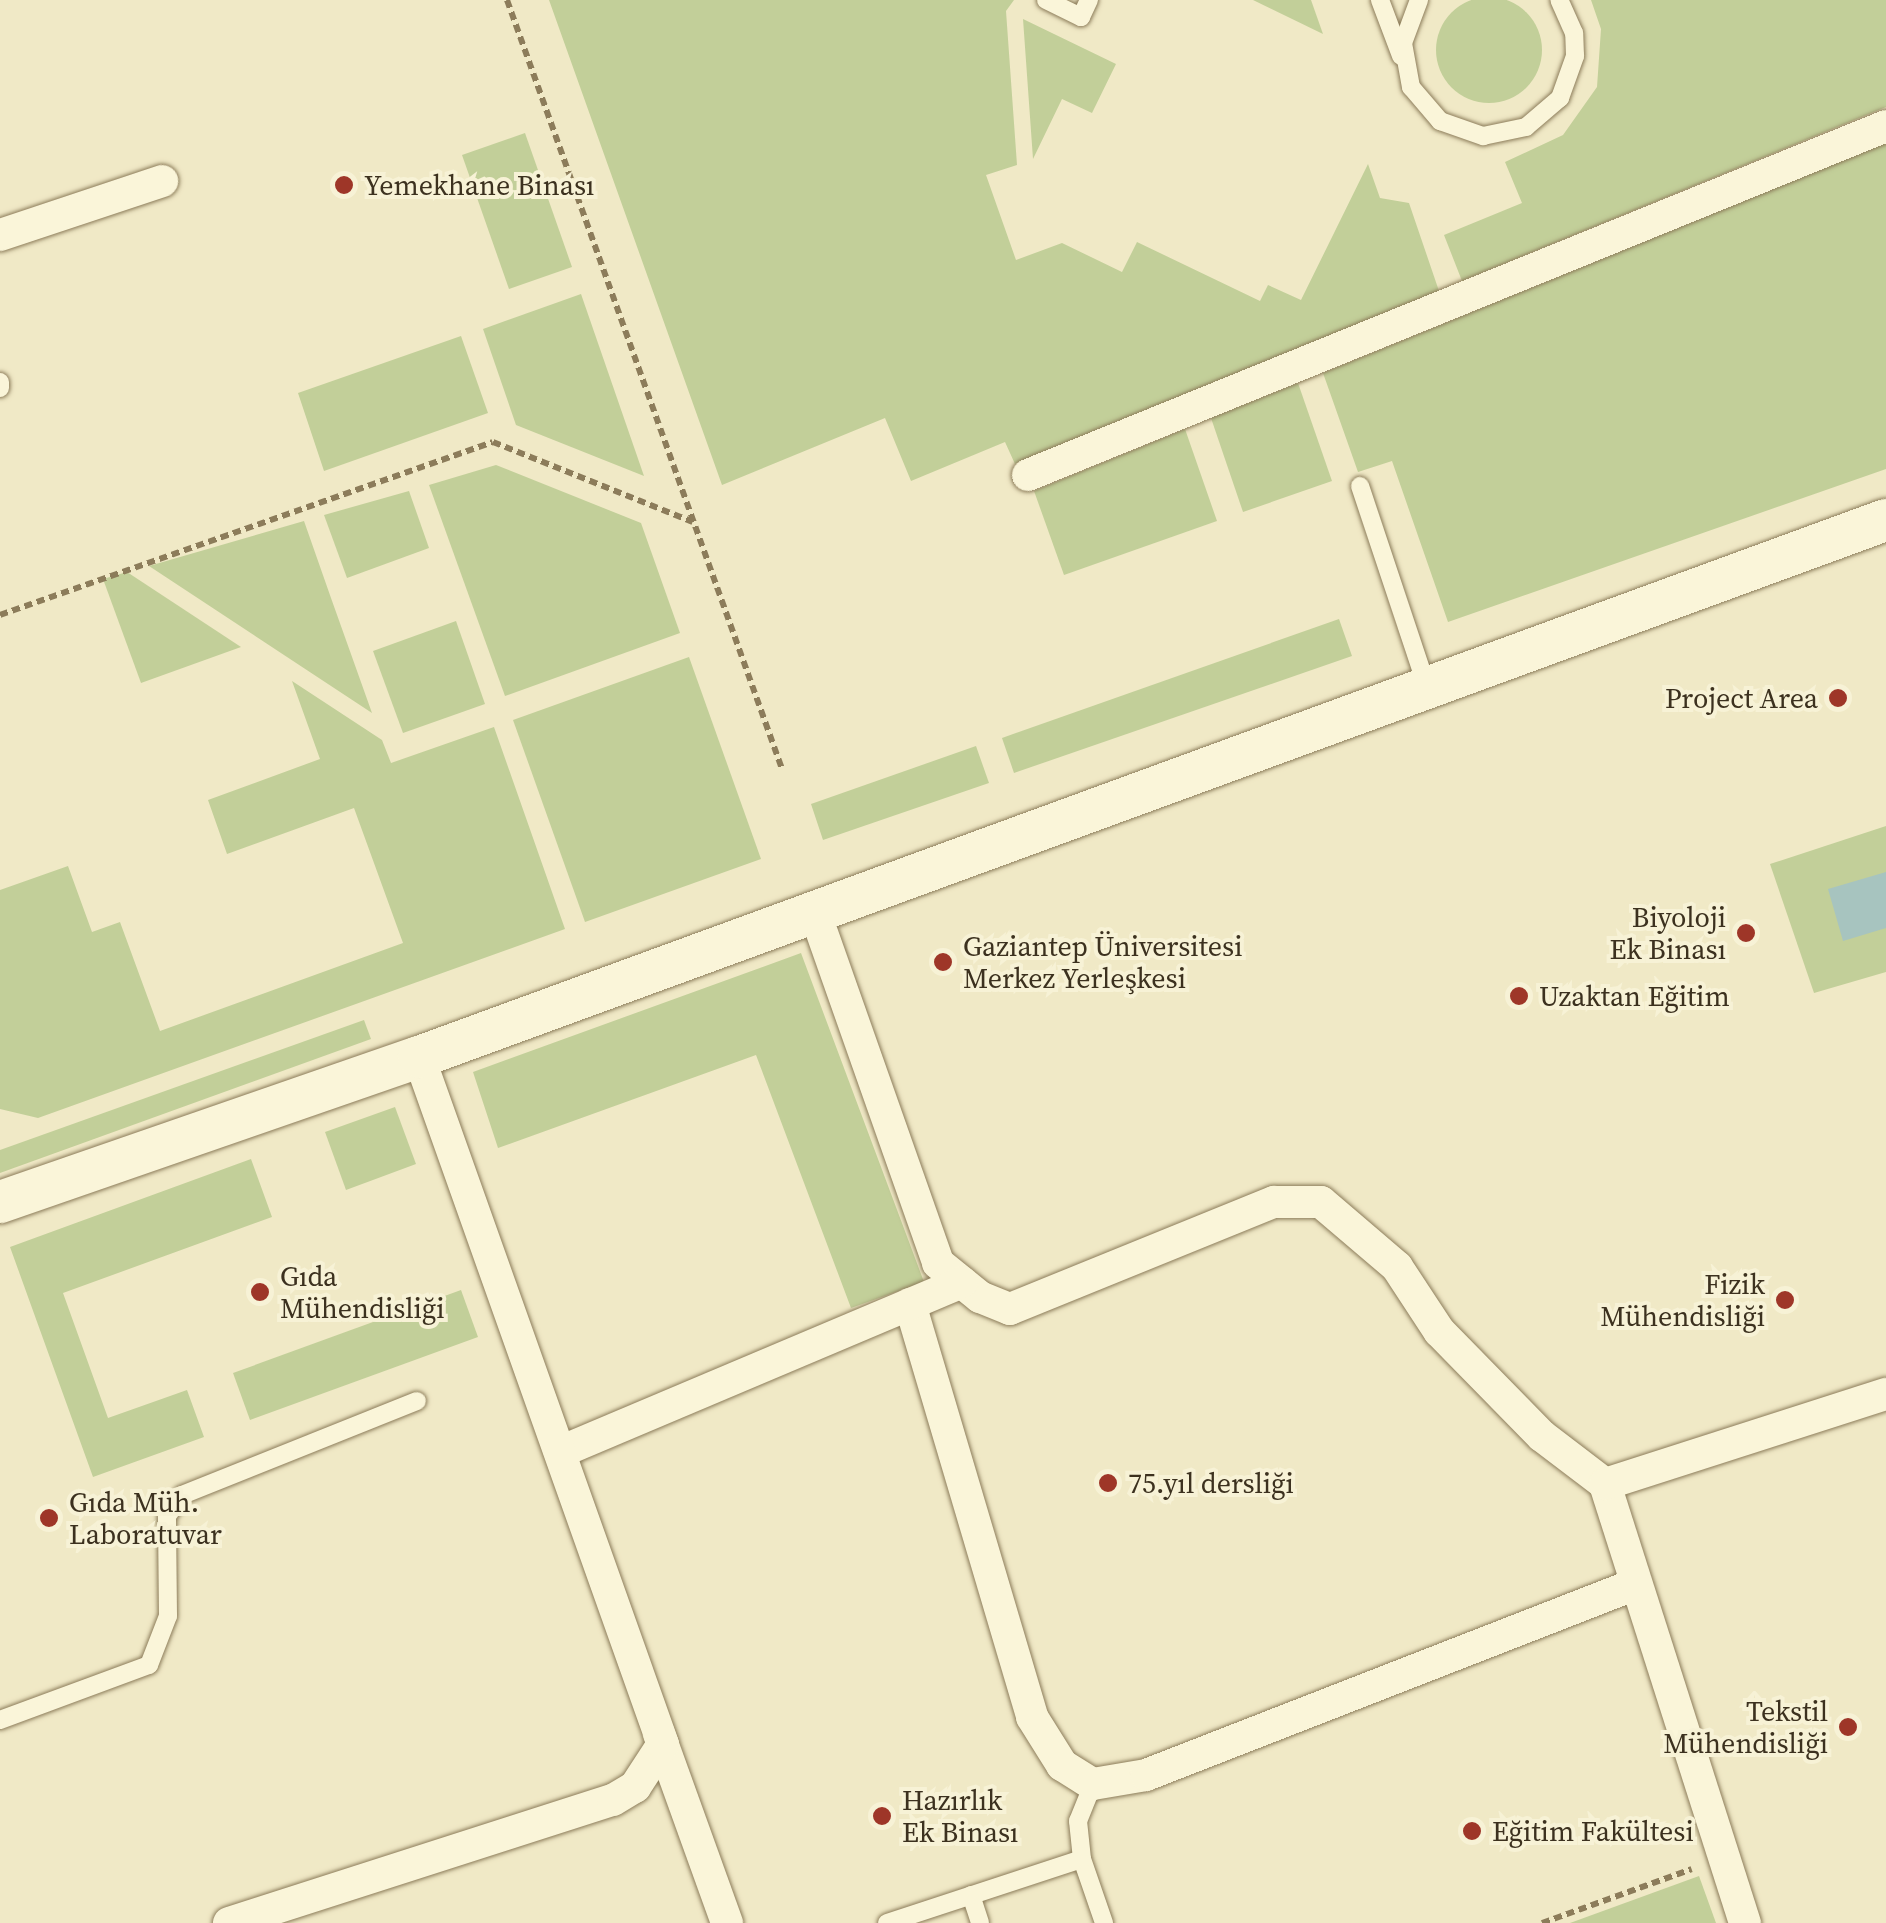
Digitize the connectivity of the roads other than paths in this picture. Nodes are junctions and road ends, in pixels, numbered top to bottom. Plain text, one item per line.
1 (1046, 0) edge
2 (1089, 0) edge
3 (1380, 0) edge
4 (1419, 0) edge
5 (1563, 4) edge
6 (1404, 66) junction
7 (1886, 126) edge
8 (162, 182) dead end
9 (0, 235) edge
10 (1028, 476) dead end
11 (1360, 486) dead end
12 (1886, 520) edge
13 (1428, 688) junction
14 (815, 912) junction
15 (419, 1057) junction
16 (0, 1202) edge
17 (962, 1282) junction
18 (910, 1304) junction
19 (1886, 1394) edge
20 (417, 1401) dead end
21 (560, 1452) junction
22 (1605, 1484) junction
23 (1636, 1584) junction
24 (652, 1713) junction
25 (0, 1720) edge
26 (1093, 1784) junction
27 (1082, 1859) junction
28 (971, 1895) junction
29 (230, 1923) edge
30 (726, 1923) edge
31 (887, 1923) edge
32 (980, 1923) edge
33 (1104, 1923) edge
34 (1745, 1923) edge

1 - 2 lane
3 - 6 lane
4 - 6 lane
5 - 6 lane
7 - 10 street
8 - 9 street
11 - 13 lane
12 - 13 street
13 - 14 street
14 - 15 street
14 - 17 street
15 - 16 street
15 - 21 street
17 - 18 street
17 - 22 street
18 - 21 street
18 - 26 street
19 - 22 street
20 - 25 lane
21 - 24 street
22 - 23 street
23 - 26 street
23 - 34 street
24 - 29 street
24 - 30 street
26 - 27 lane
27 - 28 lane
27 - 33 lane
28 - 31 lane
28 - 32 lane

